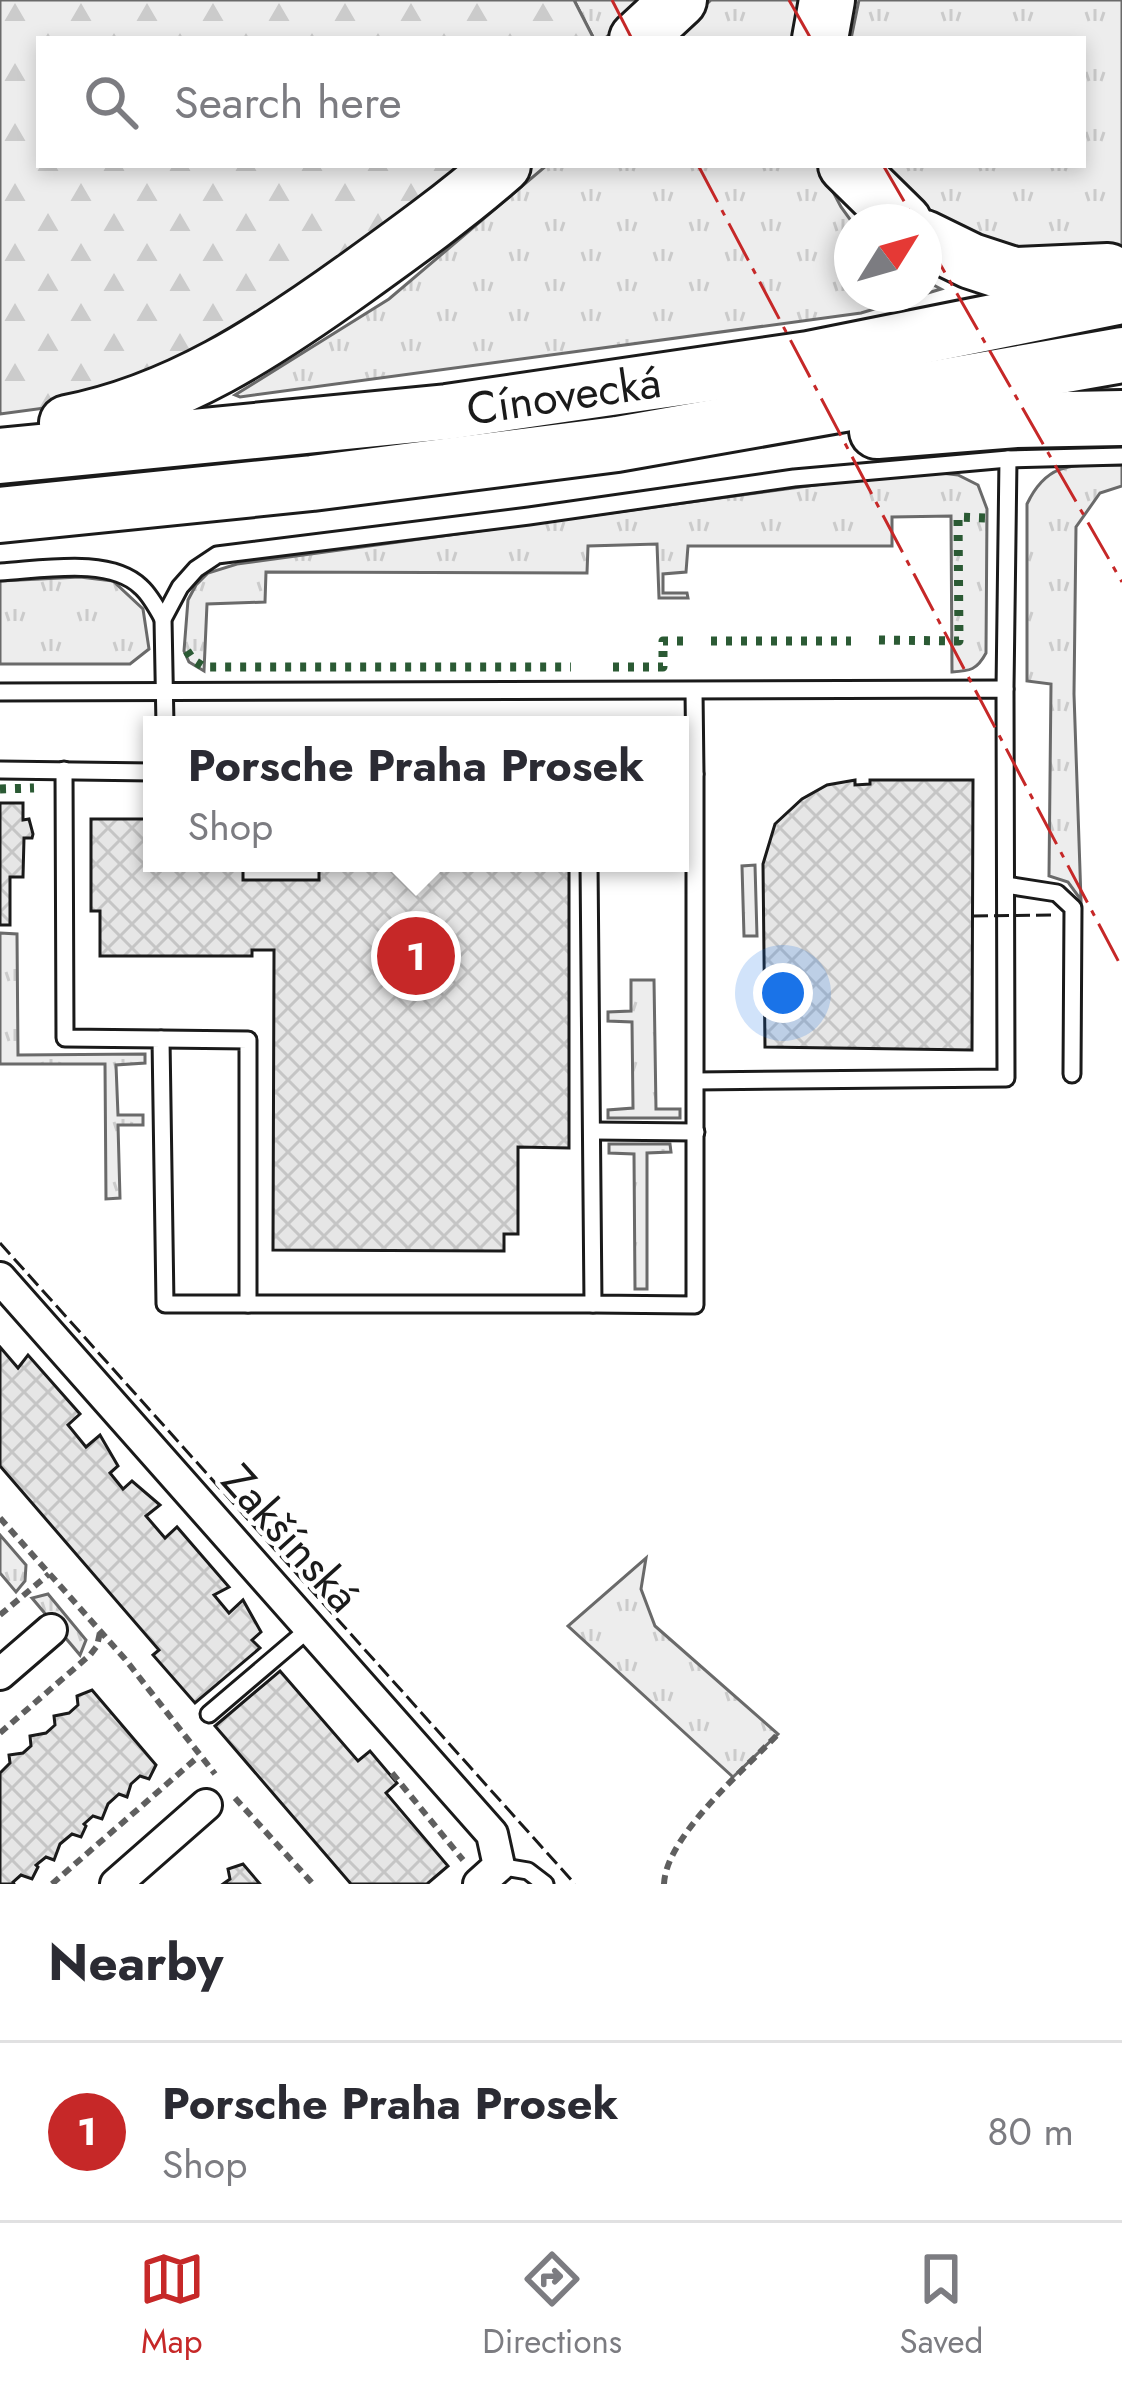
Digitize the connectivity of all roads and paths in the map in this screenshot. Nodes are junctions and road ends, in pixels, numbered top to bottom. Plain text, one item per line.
1 (827, 0) edge
2 (821, 36) edge
3 (500, 168) edge
4 (849, 168) edge
5 (886, 204) edge
6 (942, 247) edge
7 (1122, 270) edge
8 (1122, 296) edge
9 (1122, 355) edge
10 (1122, 418) edge
11 (0, 436) edge
12 (616, 444) junction
13 (0, 456) edge
14 (1122, 456) edge
15 (1008, 459) junction
16 (0, 515) edge
17 (0, 572) edge
18 (164, 619) junction
19 (1005, 689) junction
20 (694, 691) junction
21 (0, 692) edge
22 (165, 693) junction
23 (165, 716) edge
24 (689, 750) edge
25 (0, 770) edge
26 (64, 770) junction
27 (143, 772) edge
28 (689, 842) edge
29 (589, 872) edge
30 (1006, 885) junction
31 (161, 1040) junction
32 (1072, 1074) dead end
33 (696, 1081) junction
34 (593, 1131) junction
35 (696, 1132) junction
36 (0, 1278) edge
37 (248, 1304) junction
38 (593, 1304) junction
39 (0, 1518) edge
40 (49, 1574) junction
41 (0, 1615) edge
42 (310, 1628) junction
43 (51, 1630) dead end
44 (100, 1632) junction
45 (0, 1674) edge
46 (209, 1714) dead end
47 (0, 1733) edge
48 (778, 1734) dead end
49 (200, 1755) junction
50 (206, 1804) dead end
51 (489, 1875) edge
52 (52, 1884) edge
53 (116, 1884) edge
54 (313, 1884) edge
55 (545, 1884) edge
56 (664, 1884) edge

1 - 2 highway
3 - 11 highway
4 - 5 highway
6 - 7 highway
8 - 13 highway, Cínovecká
9 - 12 highway, Cínovecká
10 - 12 highway
12 - 16 highway, Cínovecká
14 - 15 lane
15 - 18 lane
15 - 19 lane
17 - 18 lane
18 - 22 lane
19 - 20 lane
19 - 30 lane
20 - 22 lane
20 - 24 lane
21 - 22 lane
22 - 23 lane
25 - 26 lane
26 - 27 lane
26 - 31 lane
28 - 33 lane
29 - 34 lane
30 - 32 lane
30 - 33 lane
31 - 37 lane
31 - 37 lane
33 - 35 lane
34 - 35 lane
34 - 38 lane
35 - 38 lane
36 - 42 street, Zakšínská
37 - 38 lane
39 - 40 path
40 - 41 path
40 - 44 path
42 - 46 lane
42 - 51 street, Zakšínská
43 - 45 street
44 - 47 path
44 - 49 path
48 - 56 path
49 - 52 path
49 - 54 path
50 - 53 street
51 - 55 lane, Zakšínská

